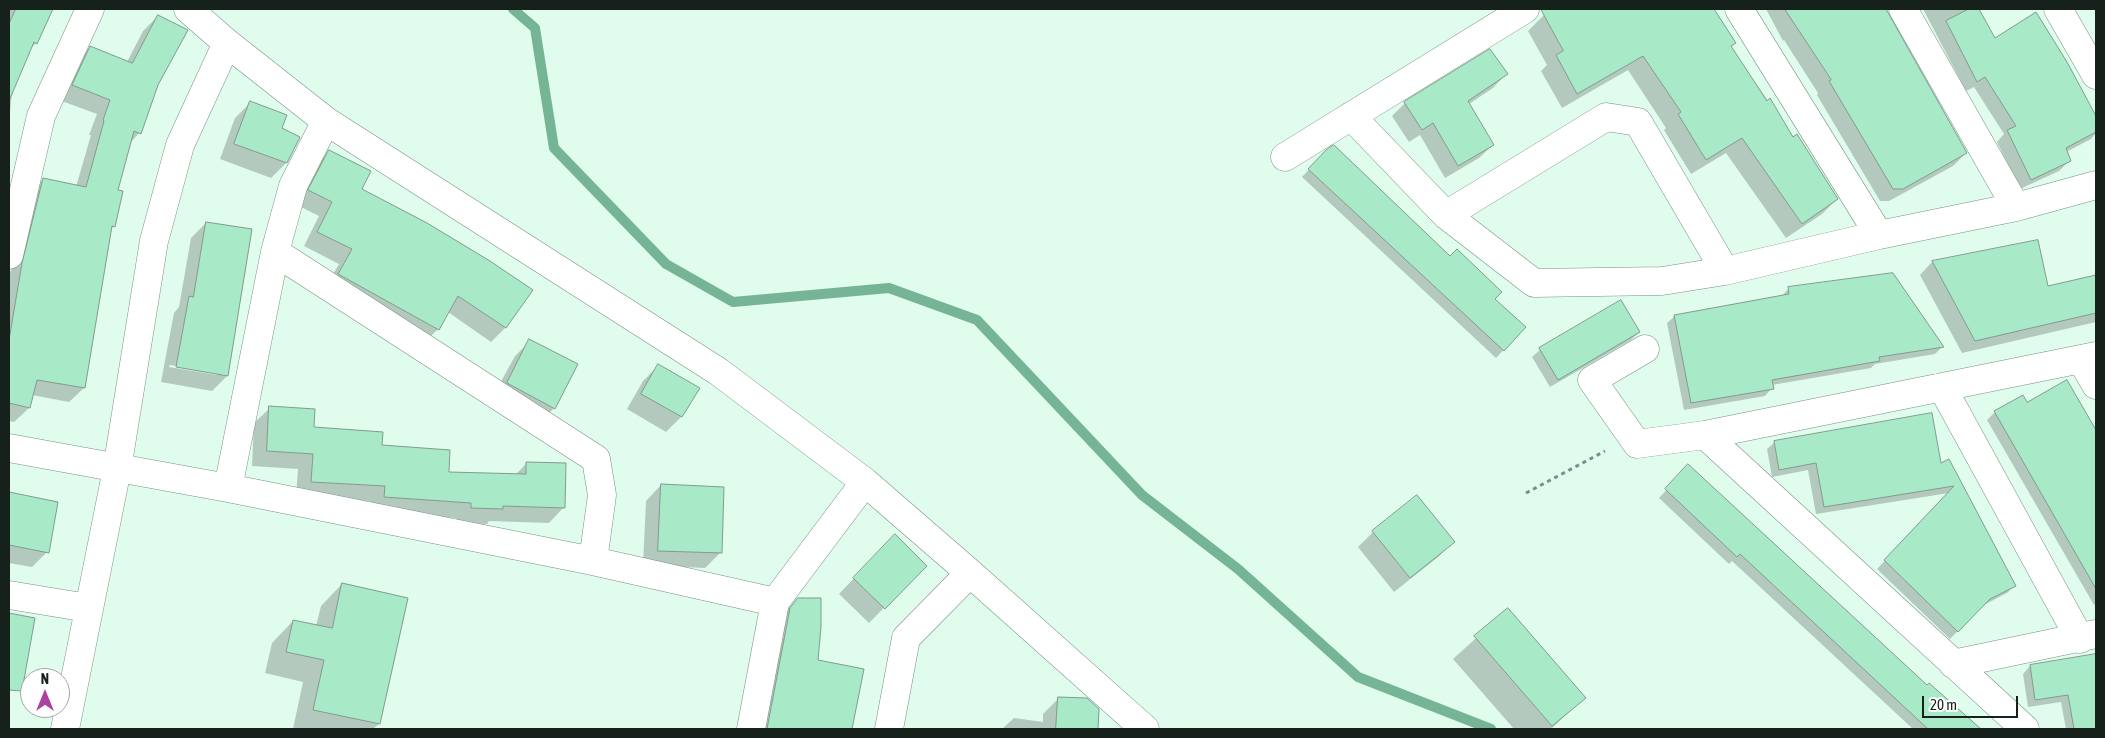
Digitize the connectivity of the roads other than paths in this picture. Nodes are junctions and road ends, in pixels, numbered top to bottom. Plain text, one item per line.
1 (90, 9) edge
2 (188, 9) edge
3 (1525, 9) edge
4 (1739, 9) edge
5 (1903, 9) edge
6 (2058, 9) edge
7 (227, 43) junction
8 (2096, 76) edge
9 (1350, 116) junction
10 (326, 121) junction
11 (1285, 157) dead end
12 (2096, 185) edge
13 (2016, 207) junction
14 (1446, 215) junction
15 (1879, 235) junction
16 (275, 252) junction
17 (9, 255) edge
18 (1726, 271) junction
19 (1645, 349) dead end
20 (2088, 358) edge
21 (2096, 385) edge
22 (1942, 387) junction
23 (1705, 435) junction
24 (9, 448) edge
25 (117, 469) junction
26 (865, 482) junction
27 (228, 488) junction
28 (593, 561) junction
29 (970, 573) junction
30 (9, 595) edge
31 (775, 602) junction
32 (88, 608) junction
33 (2088, 637) edge
34 (1953, 664) junction
35 (65, 729) edge
36 (751, 729) edge
37 (889, 729) edge
38 (1145, 729) edge
39 (2025, 729) edge

1 - 17 street
2 - 7 street
3 - 9 street
4 - 15 street
5 - 13 street
6 - 8 street
7 - 10 street
7 - 25 street
9 - 11 street
9 - 14 street
10 - 16 street
10 - 26 street
12 - 13 street
13 - 15 street
14 - 18 street
14 - 18 street
15 - 18 street
16 - 27 street
16 - 28 street
19 - 23 street
20 - 21 street
20 - 22 street
22 - 23 street
22 - 33 street
23 - 34 street
24 - 25 street
25 - 27 street
25 - 32 street
26 - 29 street
26 - 31 street
27 - 28 street
28 - 31 street
29 - 37 street
29 - 38 street
30 - 32 street
31 - 36 street
32 - 35 street
33 - 34 street
34 - 39 street

